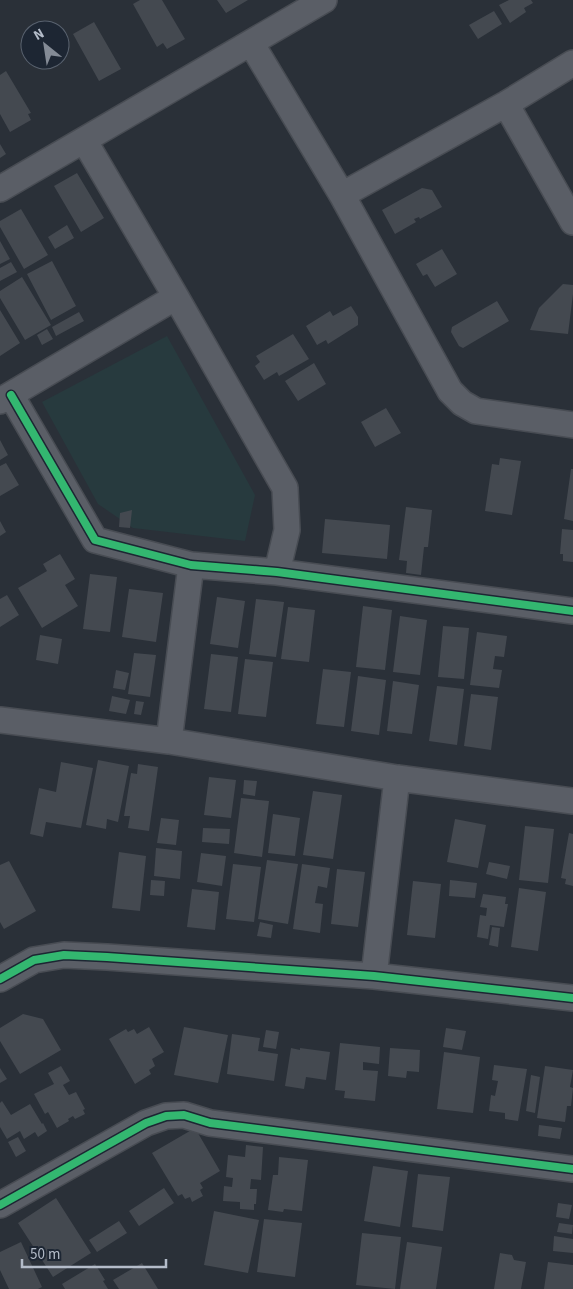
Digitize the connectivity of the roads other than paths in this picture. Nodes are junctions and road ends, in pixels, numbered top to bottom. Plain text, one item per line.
1 (324, 0) edge
2 (251, 42) junction
3 (573, 64) edge
4 (506, 104) junction
5 (84, 140) junction
6 (0, 189) edge
7 (342, 194) junction
8 (573, 222) edge
9 (176, 296) junction
10 (6, 398) edge
11 (573, 425) edge
12 (191, 565) junction
13 (277, 572) junction
14 (573, 611) edge
15 (0, 720) edge
16 (169, 740) junction
17 (398, 778) junction
18 (573, 801) edge
19 (374, 976) junction
20 (0, 979) edge
21 (573, 998) edge
22 (573, 1169) edge
23 (0, 1205) edge

1 - 2 street
2 - 5 street
2 - 7 street
3 - 4 street
4 - 7 street
4 - 8 street
5 - 6 street
5 - 9 street
7 - 11 street
9 - 10 street
9 - 13 street
10 - 12 street
12 - 13 street
12 - 16 street
13 - 14 street
15 - 16 street
16 - 17 street
17 - 18 street
17 - 19 street
19 - 20 street
19 - 21 street
22 - 23 street

